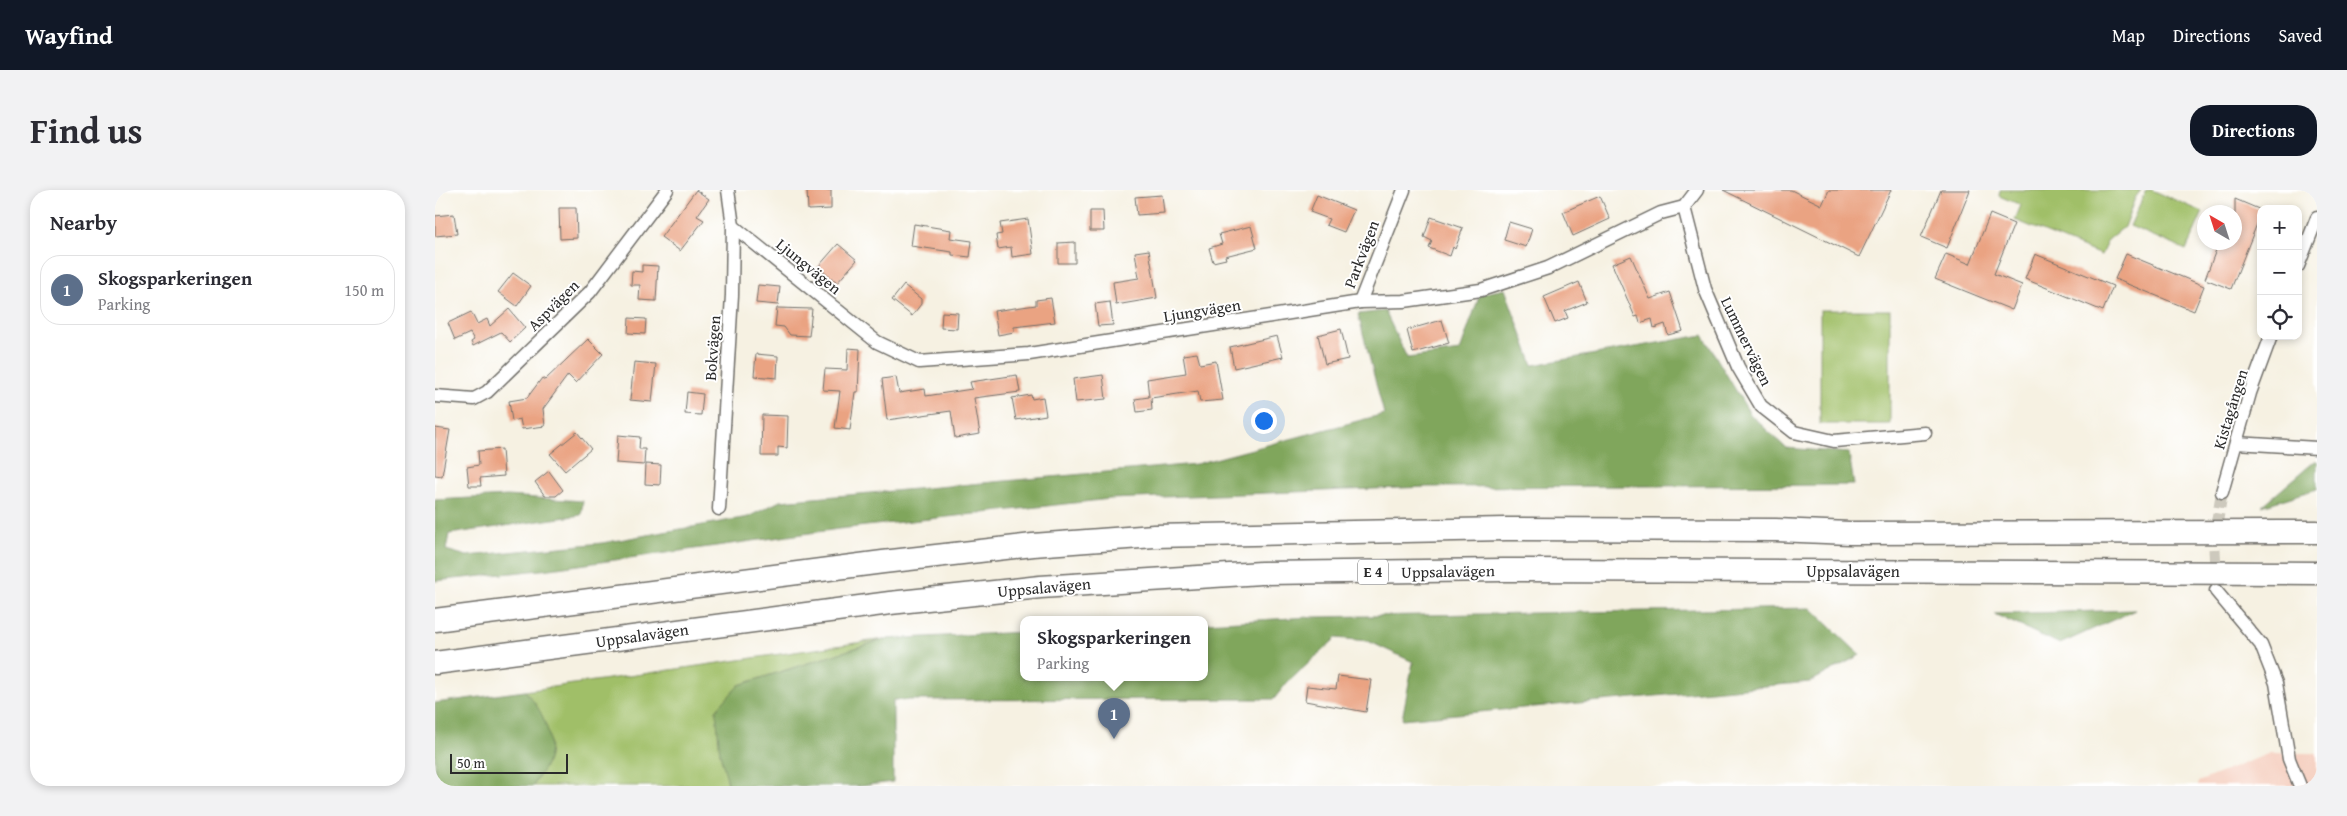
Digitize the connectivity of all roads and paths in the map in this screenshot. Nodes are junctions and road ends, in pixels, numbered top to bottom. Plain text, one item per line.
1 (667, 190) edge
2 (728, 190) edge
3 (1404, 190) edge
4 (1697, 190) edge
5 (1683, 207) junction
6 (2317, 218) edge
7 (733, 226) junction
8 (2302, 256) edge
9 (1361, 302) junction
10 (2270, 340) edge
11 (435, 396) edge
12 (1925, 433) dead end
13 (2236, 443) junction
14 (2317, 448) edge
15 (2223, 492) tunnel mouth
16 (719, 509) dead end
17 (2317, 532) edge
18 (2317, 573) edge
19 (2216, 591) tunnel mouth
20 (435, 620) edge
21 (435, 663) edge
22 (2301, 786) edge

1 - 11 street, Aspvägen
2 - 7 street, Bokvägen
3 - 9 street, Parkvägen
4 - 5 street
5 - 9 street, Ljungvägen
5 - 12 street, Lummervägen
6 - 8 street
7 - 9 street, Ljungvägen
7 - 16 street, Bokvägen
10 - 13 street, Kistagången
13 - 14 street
13 - 15 street, Kistagången
17 - 20 highway
18 - 21 highway, Uppsalavägen / E 4
19 - 22 street

